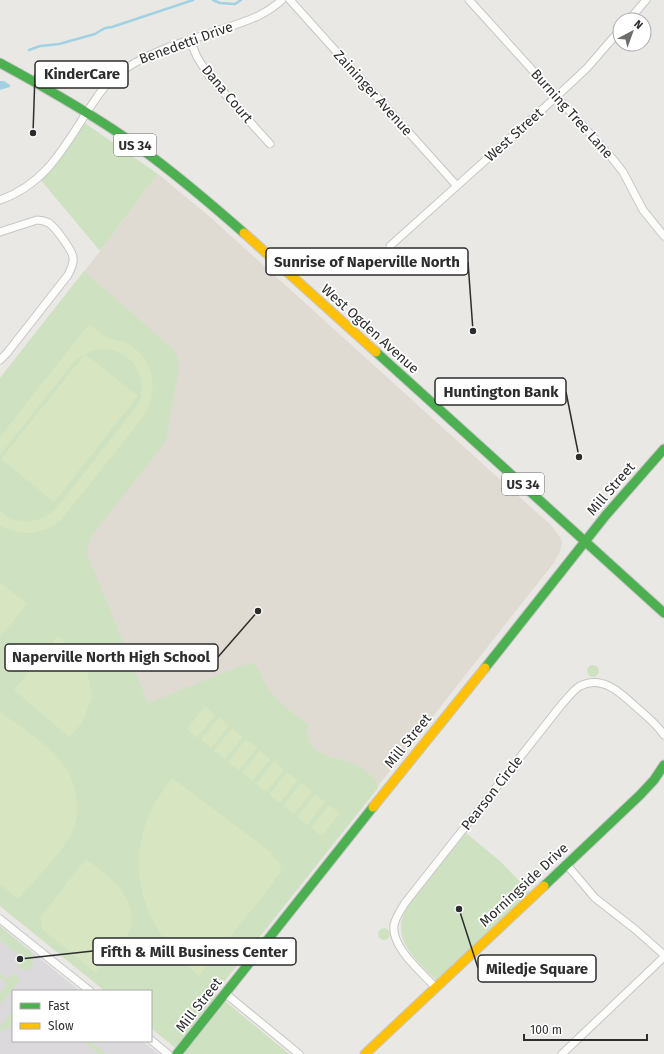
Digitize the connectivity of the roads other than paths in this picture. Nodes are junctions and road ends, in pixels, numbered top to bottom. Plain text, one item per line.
1 (282, 0) edge
2 (290, 0) edge
3 (469, 0) edge
4 (646, 0) edge
5 (636, 12) edge
6 (612, 39) edge
7 (190, 40) junction
8 (0, 63) edge
9 (556, 97) junction
10 (86, 113) junction
11 (270, 144) dead end
12 (457, 186) junction
13 (0, 200) edge
14 (0, 232) edge
15 (664, 236) edge
16 (390, 246) dead end
17 (0, 360) edge
18 (664, 450) edge
19 (586, 540) junction
20 (664, 613) edge
21 (664, 734) edge
22 (664, 765) edge
23 (566, 864) junction
24 (0, 919) edge
25 (664, 956) edge
26 (436, 988) junction
27 (89, 990) edge
28 (226, 994) junction
29 (152, 1041) edge
30 (168, 1054) edge
31 (177, 1054) edge
32 (299, 1054) edge
33 (365, 1054) edge
34 (562, 1054) edge

1 - 7 street, Benedetti Drive
2 - 12 street, Zaininger Avenue
3 - 9 street, Burning Tree Lane
4 - 5 street
6 - 9 street, West Street
7 - 10 street, Benedetti Drive
7 - 11 street, Dana Court
8 - 10 street, West Ogden Avenue / US 34
9 - 12 street, West Street
9 - 15 street, Burning Tree Lane
10 - 13 street, Benedetti Drive
10 - 19 street, West Ogden Avenue / US 34
12 - 16 street, West Street
14 - 17 street
18 - 19 street, Mill Street
19 - 20 street, West Ogden Avenue / US 34
19 - 28 street, Mill Street
21 - 26 street, Pearson Circle
22 - 23 street, Morningside Drive
23 - 25 street
23 - 26 street, Morningside Drive
24 - 27 street
25 - 34 street
26 - 33 street, Morningside Drive
28 - 31 street, Mill Street
28 - 32 street
29 - 30 street

